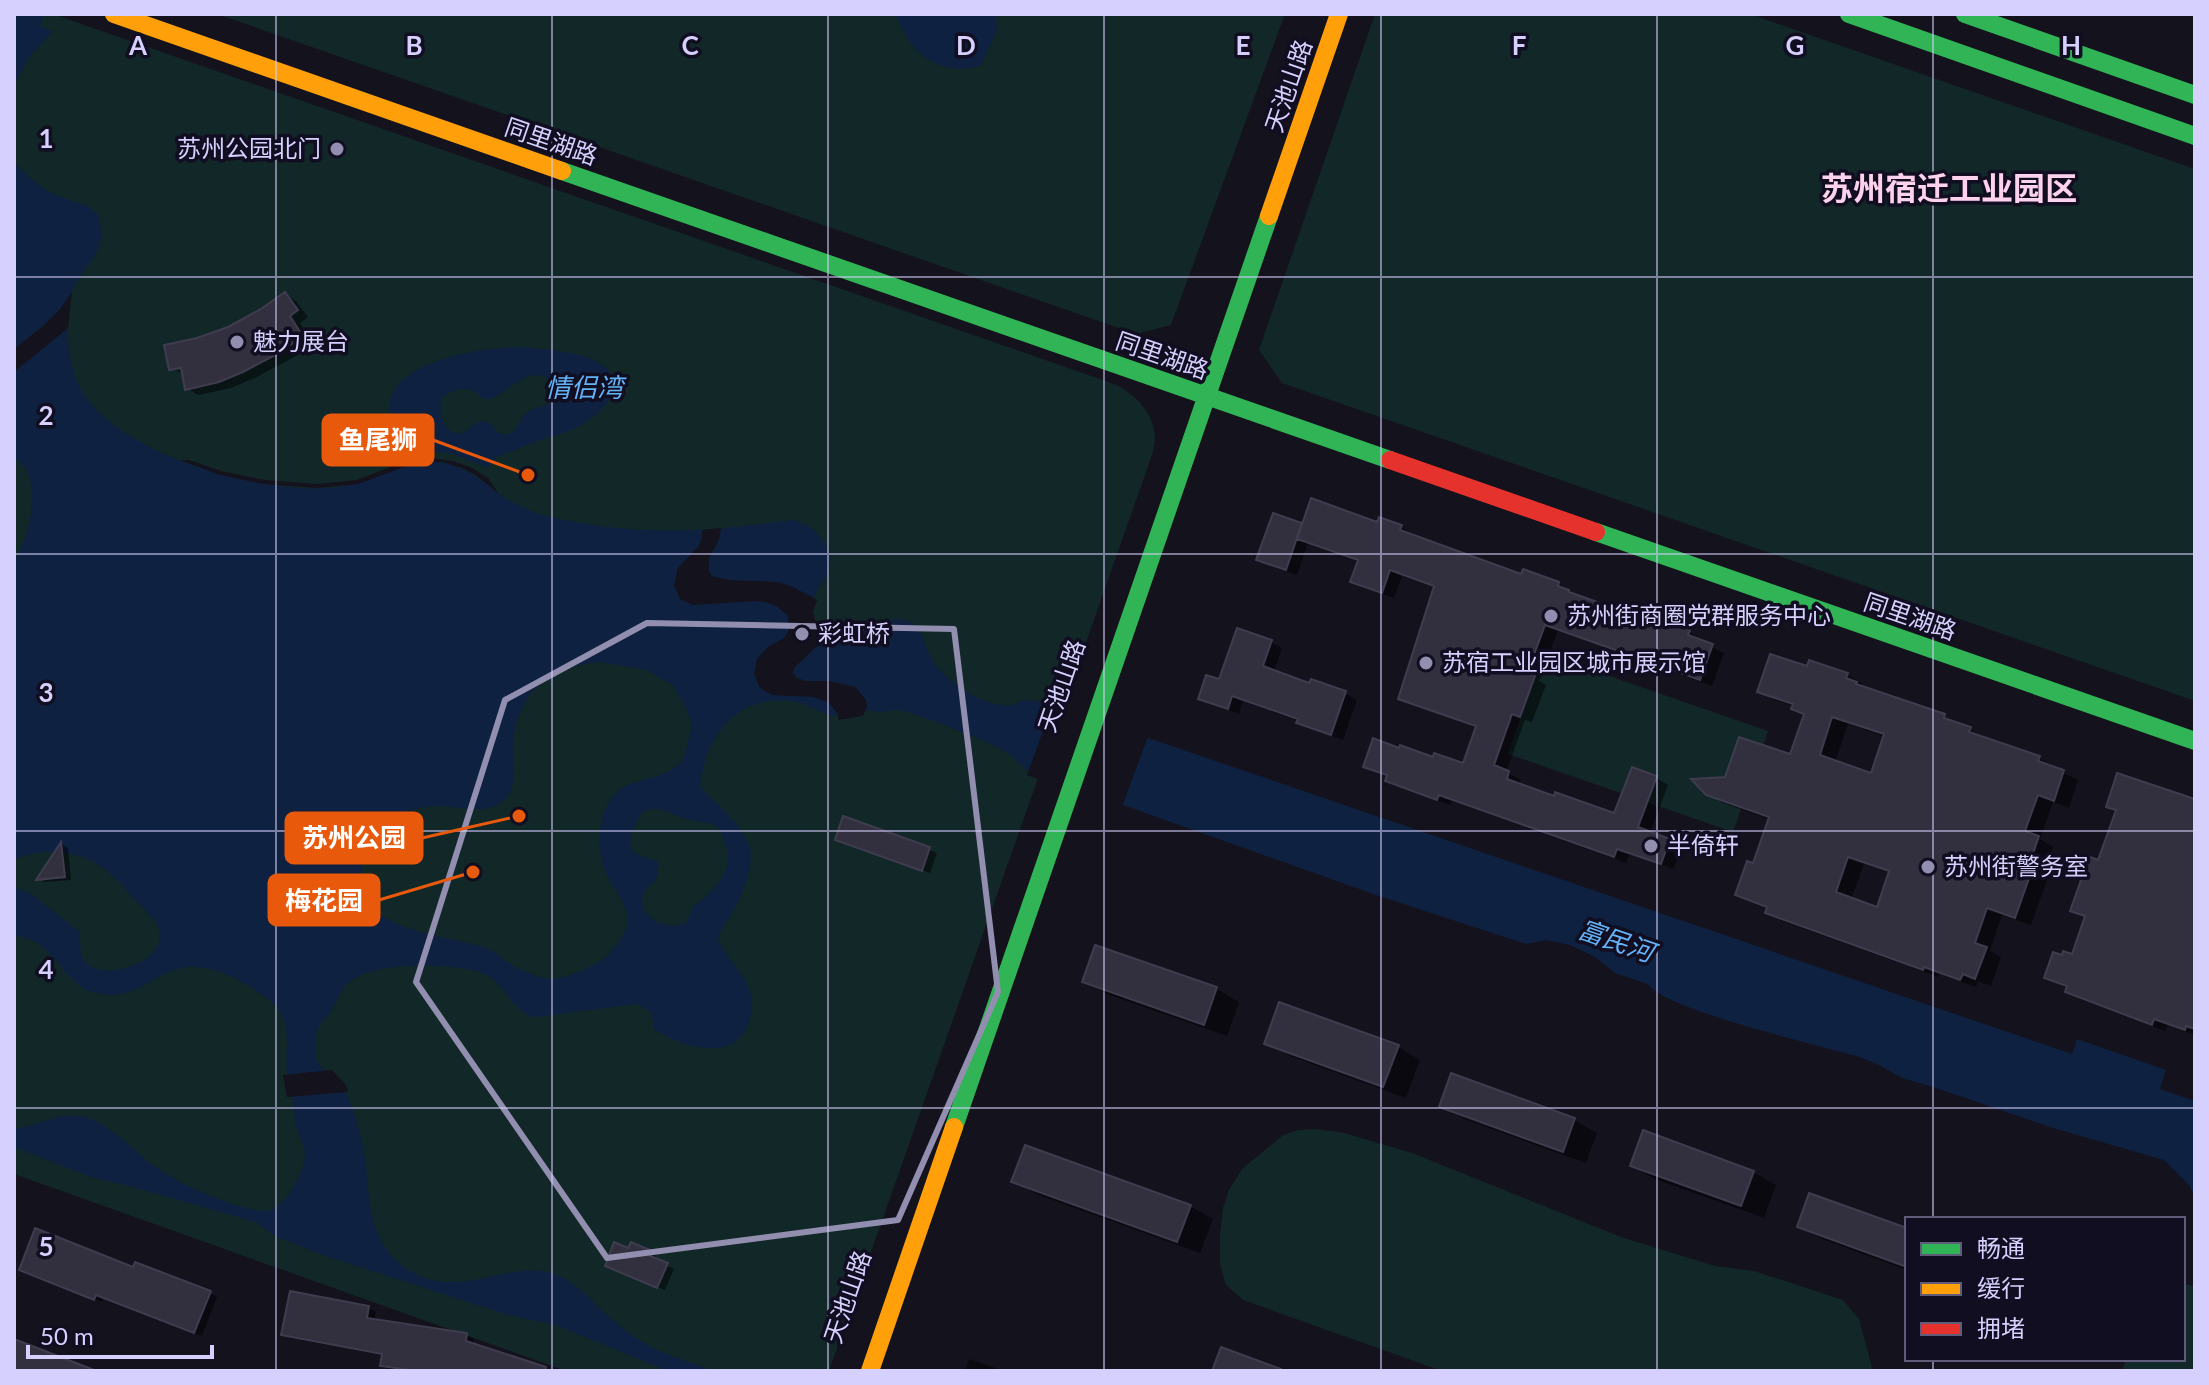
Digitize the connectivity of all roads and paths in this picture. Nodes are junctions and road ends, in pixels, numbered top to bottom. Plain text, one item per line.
1 (114, 14) edge
2 (1339, 14) edge
3 (1849, 14) edge
4 (1965, 14) edge
5 (2195, 95) edge
6 (2195, 136) edge
7 (1207, 397) junction
8 (1129, 566) dead end
9 (1103, 670) junction
10 (2195, 741) edge
11 (1064, 754) dead end
12 (870, 1371) edge

1 - 7 street, 同里湖路
2 - 7 street, 天池山路
3 - 6 street
4 - 5 street
7 - 9 street, 天池山路
7 - 10 street, 同里湖路
8 - 9 street, 天池山路
9 - 11 street, 天池山路
9 - 12 street, 天池山路

